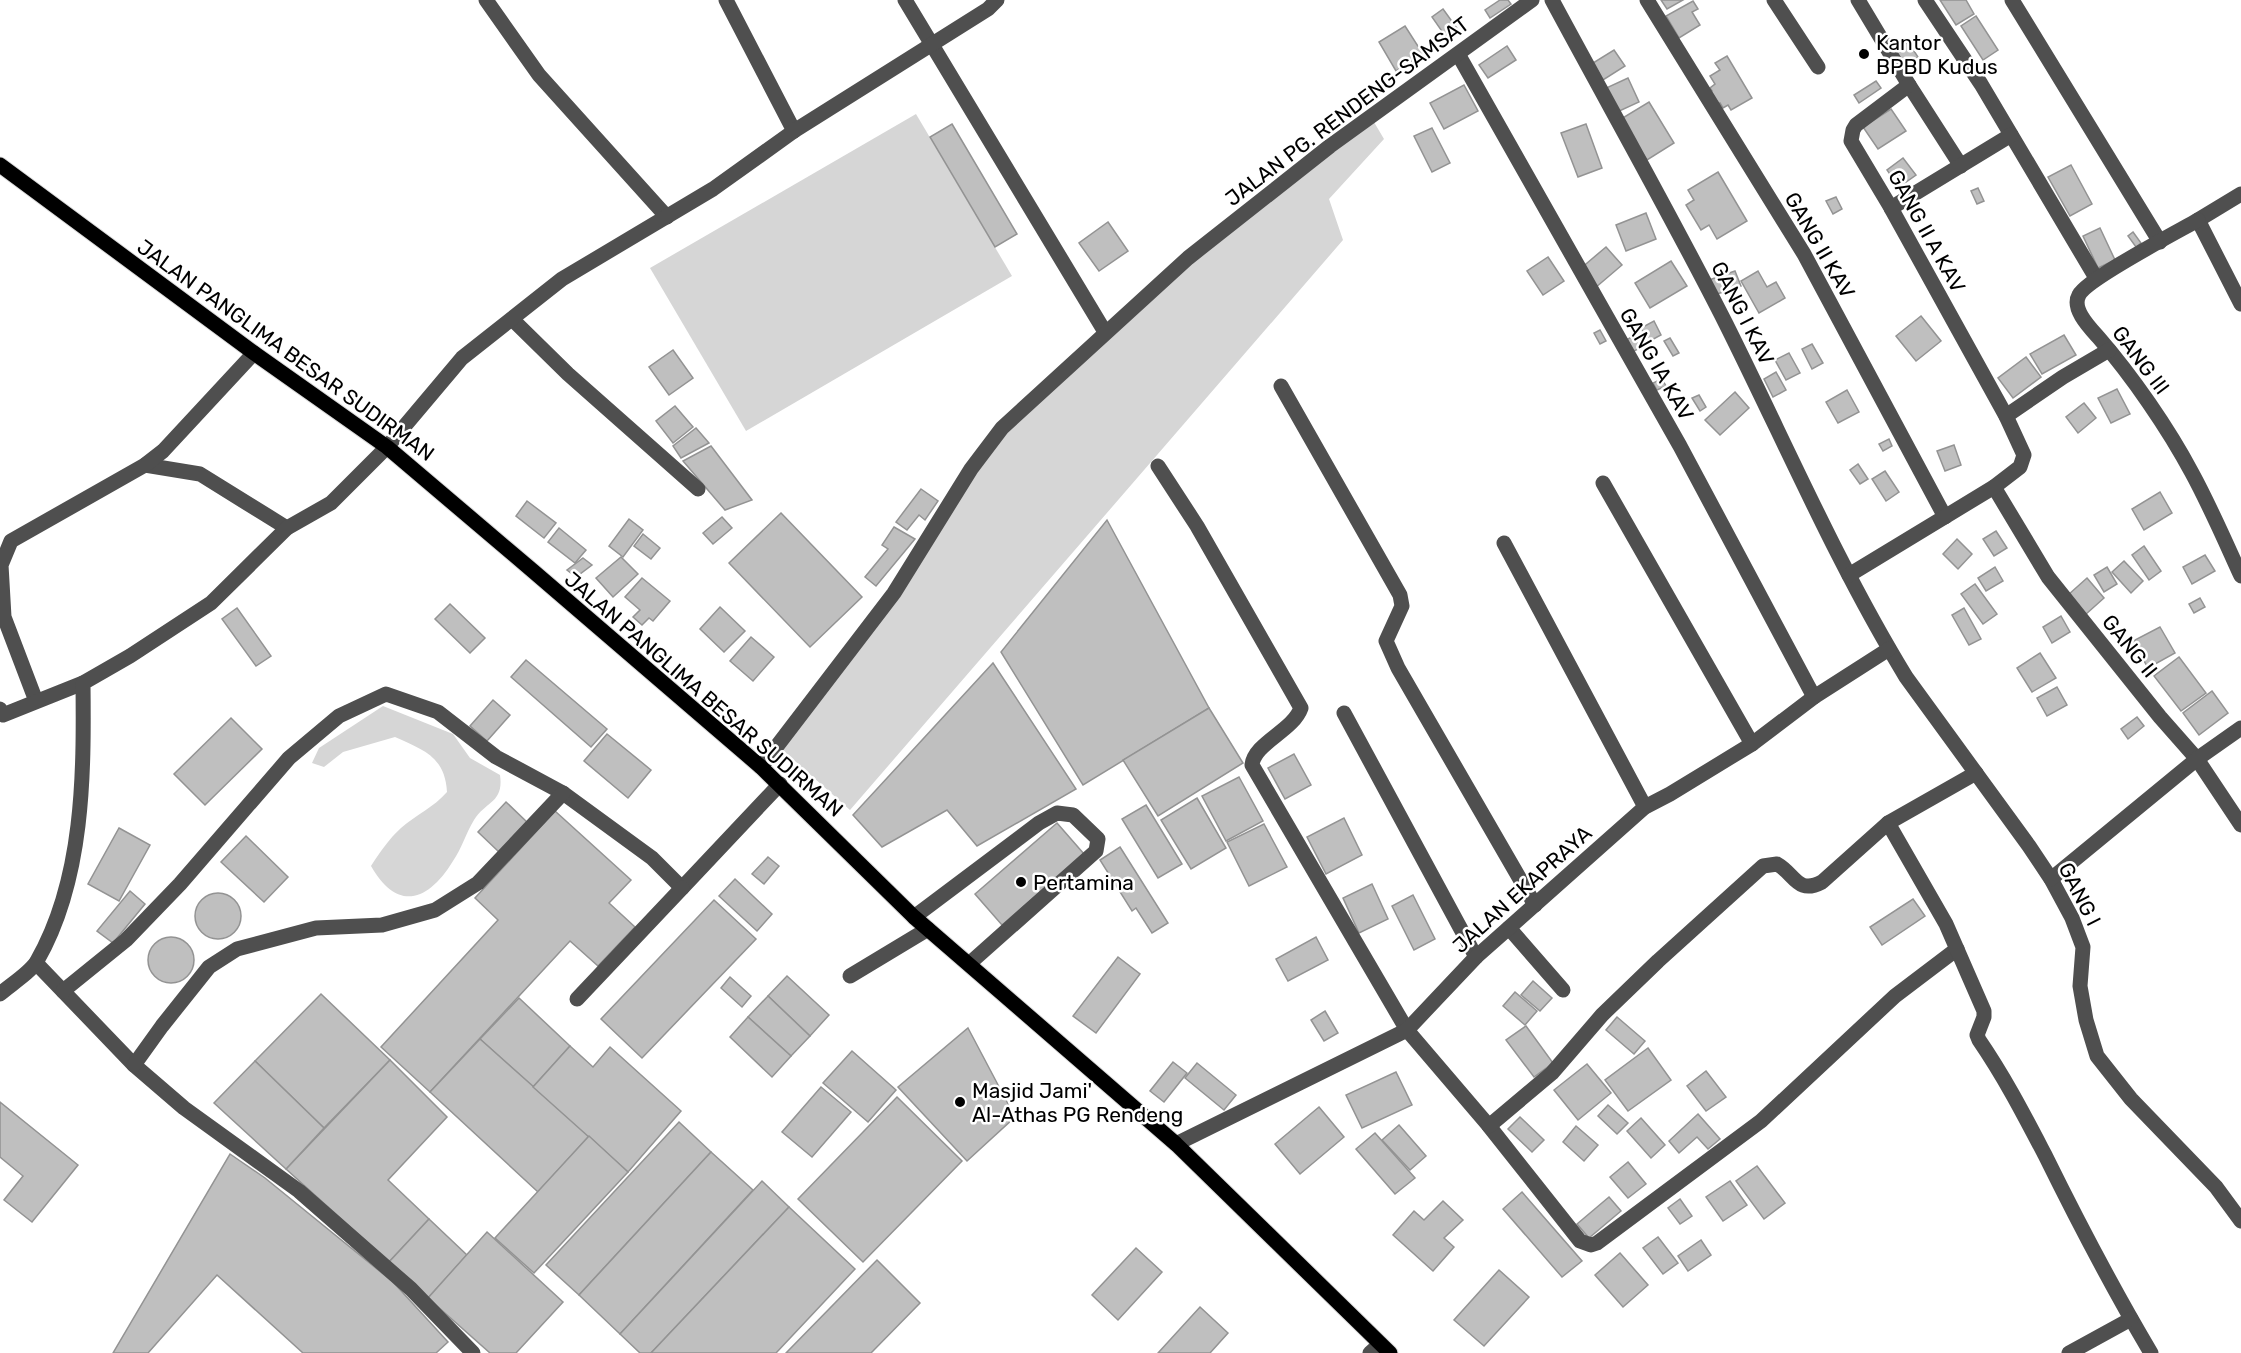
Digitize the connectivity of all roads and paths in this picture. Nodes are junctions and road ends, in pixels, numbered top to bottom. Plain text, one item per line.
1 (486, 0) edge
2 (726, 0) edge
3 (905, 0) edge
4 (997, 0) edge
5 (1532, 0) edge
6 (1552, 0) edge
7 (1647, 0) edge
8 (1774, 0) edge
9 (1858, 0) edge
10 (1925, 0) edge
11 (2012, 0) edge
12 (932, 43) junction
13 (1458, 54) junction
14 (1818, 67) dead end
15 (1909, 85) junction
16 (794, 131) junction
17 (2011, 135) junction
18 (0, 165) edge
19 (1961, 166) junction
20 (2241, 194) edge
21 (1891, 208) junction
22 (667, 217) junction
23 (2198, 219) junction
24 (2160, 242) junction
25 (2096, 278) junction
26 (2241, 304) edge
27 (512, 319) junction
28 (1105, 332) junction
29 (2109, 350) junction
30 (254, 353) junction
31 (1281, 387) dead end
32 (2006, 416) junction
33 (387, 447) junction
34 (145, 465) junction
35 (1158, 466) dead end
36 (1603, 483) dead end
37 (1994, 487) junction
38 (698, 489) dead end
39 (1945, 517) junction
40 (287, 528) junction
41 (6, 542) edge
42 (1504, 543) dead end
43 (1849, 575) junction
44 (2241, 576) edge
45 (1889, 649) junction
46 (83, 683) junction
47 (1814, 697) junction
48 (36, 701) junction
49 (1, 713) edge
50 (1344, 713) dead end
51 (2241, 728) edge
52 (1752, 744) junction
53 (2197, 759) junction
54 (761, 767) junction
55 (1976, 773) junction
56 (780, 784) junction
57 (563, 793) junction
58 (1645, 807) junction
59 (1888, 823) junction
60 (2241, 825) edge
61 (2051, 879) junction
62 (682, 888) junction
63 (1535, 905) junction
64 (914, 917) junction
65 (1509, 928) junction
66 (928, 929) junction
67 (1957, 949) junction
68 (1476, 957) junction
69 (36, 963) junction
70 (970, 963) junction
71 (850, 976) dead end
72 (1563, 990) dead end
73 (63, 991) junction
74 (0, 994) edge
75 (577, 999) dead end
76 (1407, 1030) junction
77 (134, 1065) junction
78 (1489, 1126) junction
79 (1176, 1144) junction
80 (2241, 1221) edge
81 (2131, 1319) junction
82 (1380, 1350) edge
83 (473, 1353) edge
84 (2069, 1353) edge
85 (2151, 1353) edge

1 - 22 street
2 - 16 street
3 - 12 street
4 - 12 street
5 - 13 street, JALAN PG. RENDENG-SAMSAT
6 - 43 street, GANG I KAV
7 - 39 street, GANG II KAV
8 - 14 street
9 - 15 street
10 - 17 street
11 - 24 street
12 - 16 street
12 - 28 street
13 - 28 street, JALAN PG. RENDENG-SAMSAT
13 - 47 street, GANG IA KAV
15 - 19 street
15 - 21 street, GANG II A KAV
16 - 22 street
17 - 19 street
17 - 25 street
18 - 30 main road, JALAN PANGLIMA BESAR SUDIRMAN
19 - 21 street
20 - 23 street, GANG III
21 - 32 street, GANG II A KAV
22 - 27 street
23 - 24 street, GANG III
23 - 26 street
24 - 25 street, GANG III
25 - 29 street, GANG III
27 - 33 street
27 - 38 street
28 - 54 street, JALAN PG. RENDENG-SAMSAT
29 - 32 street
29 - 44 street, GANG III
30 - 33 main road, JALAN PANGLIMA BESAR SUDIRMAN
30 - 34 street
31 - 63 street
32 - 37 street, GANG II A KAV
33 - 40 street
33 - 54 main road, JALAN PANGLIMA BESAR SUDIRMAN
34 - 40 street
34 - 41 street
35 - 76 street
36 - 52 street
37 - 39 street, GANG II A KAV
37 - 53 street, GANG II
39 - 43 street, GANG II A KAV
40 - 46 street
41 - 48 street
42 - 58 street
43 - 45 street, GANG I KAV
45 - 47 street, JALAN EKAPRAYA
45 - 55 street, GANG I
46 - 48 street
46 - 69 street
47 - 52 street, JALAN EKAPRAYA
48 - 49 street
50 - 68 street
51 - 53 street
52 - 58 street, JALAN EKAPRAYA
53 - 60 street, GANG II
53 - 61 street
54 - 56 main road, JALAN PANGLIMA BESAR SUDIRMAN
55 - 59 street
55 - 61 street, GANG I
56 - 62 street
56 - 64 main road, JALAN PANGLIMA BESAR SUDIRMAN
57 - 62 street
57 - 73 street
57 - 77 street
58 - 63 street, JALAN EKAPRAYA
59 - 67 street
59 - 78 street
61 - 80 street, GANG I
62 - 75 street
63 - 65 street, JALAN EKAPRAYA
64 - 66 main road, JALAN PANGLIMA BESAR SUDIRMAN
64 - 70 street
65 - 68 street, JALAN EKAPRAYA
65 - 72 street
66 - 70 main road, JALAN PANGLIMA BESAR SUDIRMAN
66 - 71 street
67 - 78 street
67 - 81 street
68 - 76 street, JALAN EKAPRAYA
69 - 73 street
69 - 74 street
70 - 79 main road, JALAN PANGLIMA BESAR SUDIRMAN
73 - 77 street
76 - 78 street
76 - 79 street, JALAN EKAPRAYA
77 - 83 street
79 - 82 main road, JALAN PANGLIMA BESAR SUDIRMAN
81 - 84 street
81 - 85 street

